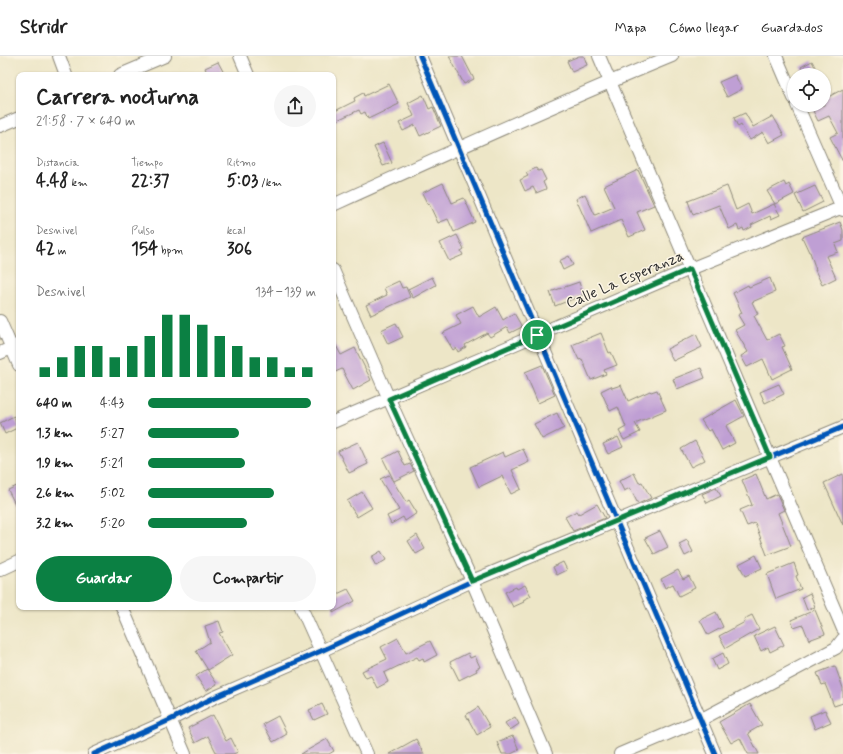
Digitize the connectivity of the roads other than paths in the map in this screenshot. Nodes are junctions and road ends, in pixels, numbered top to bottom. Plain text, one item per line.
1 (59, 56) edge
2 (165, 56) edge
3 (240, 56) edge
4 (420, 56) edge
5 (599, 56) edge
6 (672, 56) edge
7 (776, 56) edge
8 (65, 72) edge
9 (127, 72) edge
10 (247, 72) edge
11 (610, 81) junction
12 (787, 82) edge
13 (800, 112) edge
14 (16, 119) edge
15 (0, 126) edge
16 (458, 148) junction
17 (336, 204) edge
18 (843, 208) edge
19 (690, 269) junction
20 (336, 277) edge
21 (0, 320) edge
22 (537, 335) junction
23 (15, 346) edge
24 (0, 353) edge
25 (389, 399) junction
26 (336, 421) edge
27 (843, 427) edge
28 (770, 457) junction
29 (616, 522) junction
30 (16, 562) edge
31 (0, 570) edge
32 (472, 581) junction
33 (123, 610) edge
34 (302, 610) edge
35 (843, 629) edge
36 (843, 639) edge
37 (321, 651) junction
38 (170, 720) junction
39 (700, 720) junction
40 (94, 754) edge
41 (185, 754) edge
42 (367, 754) edge
43 (546, 754) edge
44 (620, 754) edge
45 (715, 754) edge

1 - 8 street
2 - 9 street
3 - 10 street
4 - 16 street
5 - 11 street
6 - 11 street
7 - 12 street
11 - 16 street
11 - 19 street
13 - 18 street
14 - 15 street
16 - 17 street
16 - 22 street
18 - 19 street, Calle La Esperanza
19 - 22 street, Calle La Esperanza
19 - 28 street
20 - 25 street
21 - 23 street
22 - 25 street, Calle La Esperanza
22 - 29 street
23 - 24 street
25 - 26 street, Calle La Esperanza
25 - 32 street
27 - 28 street
28 - 29 street
28 - 35 street
29 - 32 street
29 - 39 street
30 - 31 street
32 - 37 street
32 - 43 street
33 - 38 street
34 - 37 street
36 - 39 street
37 - 38 street
37 - 42 street
38 - 40 street
38 - 41 street
39 - 44 street
39 - 45 street

